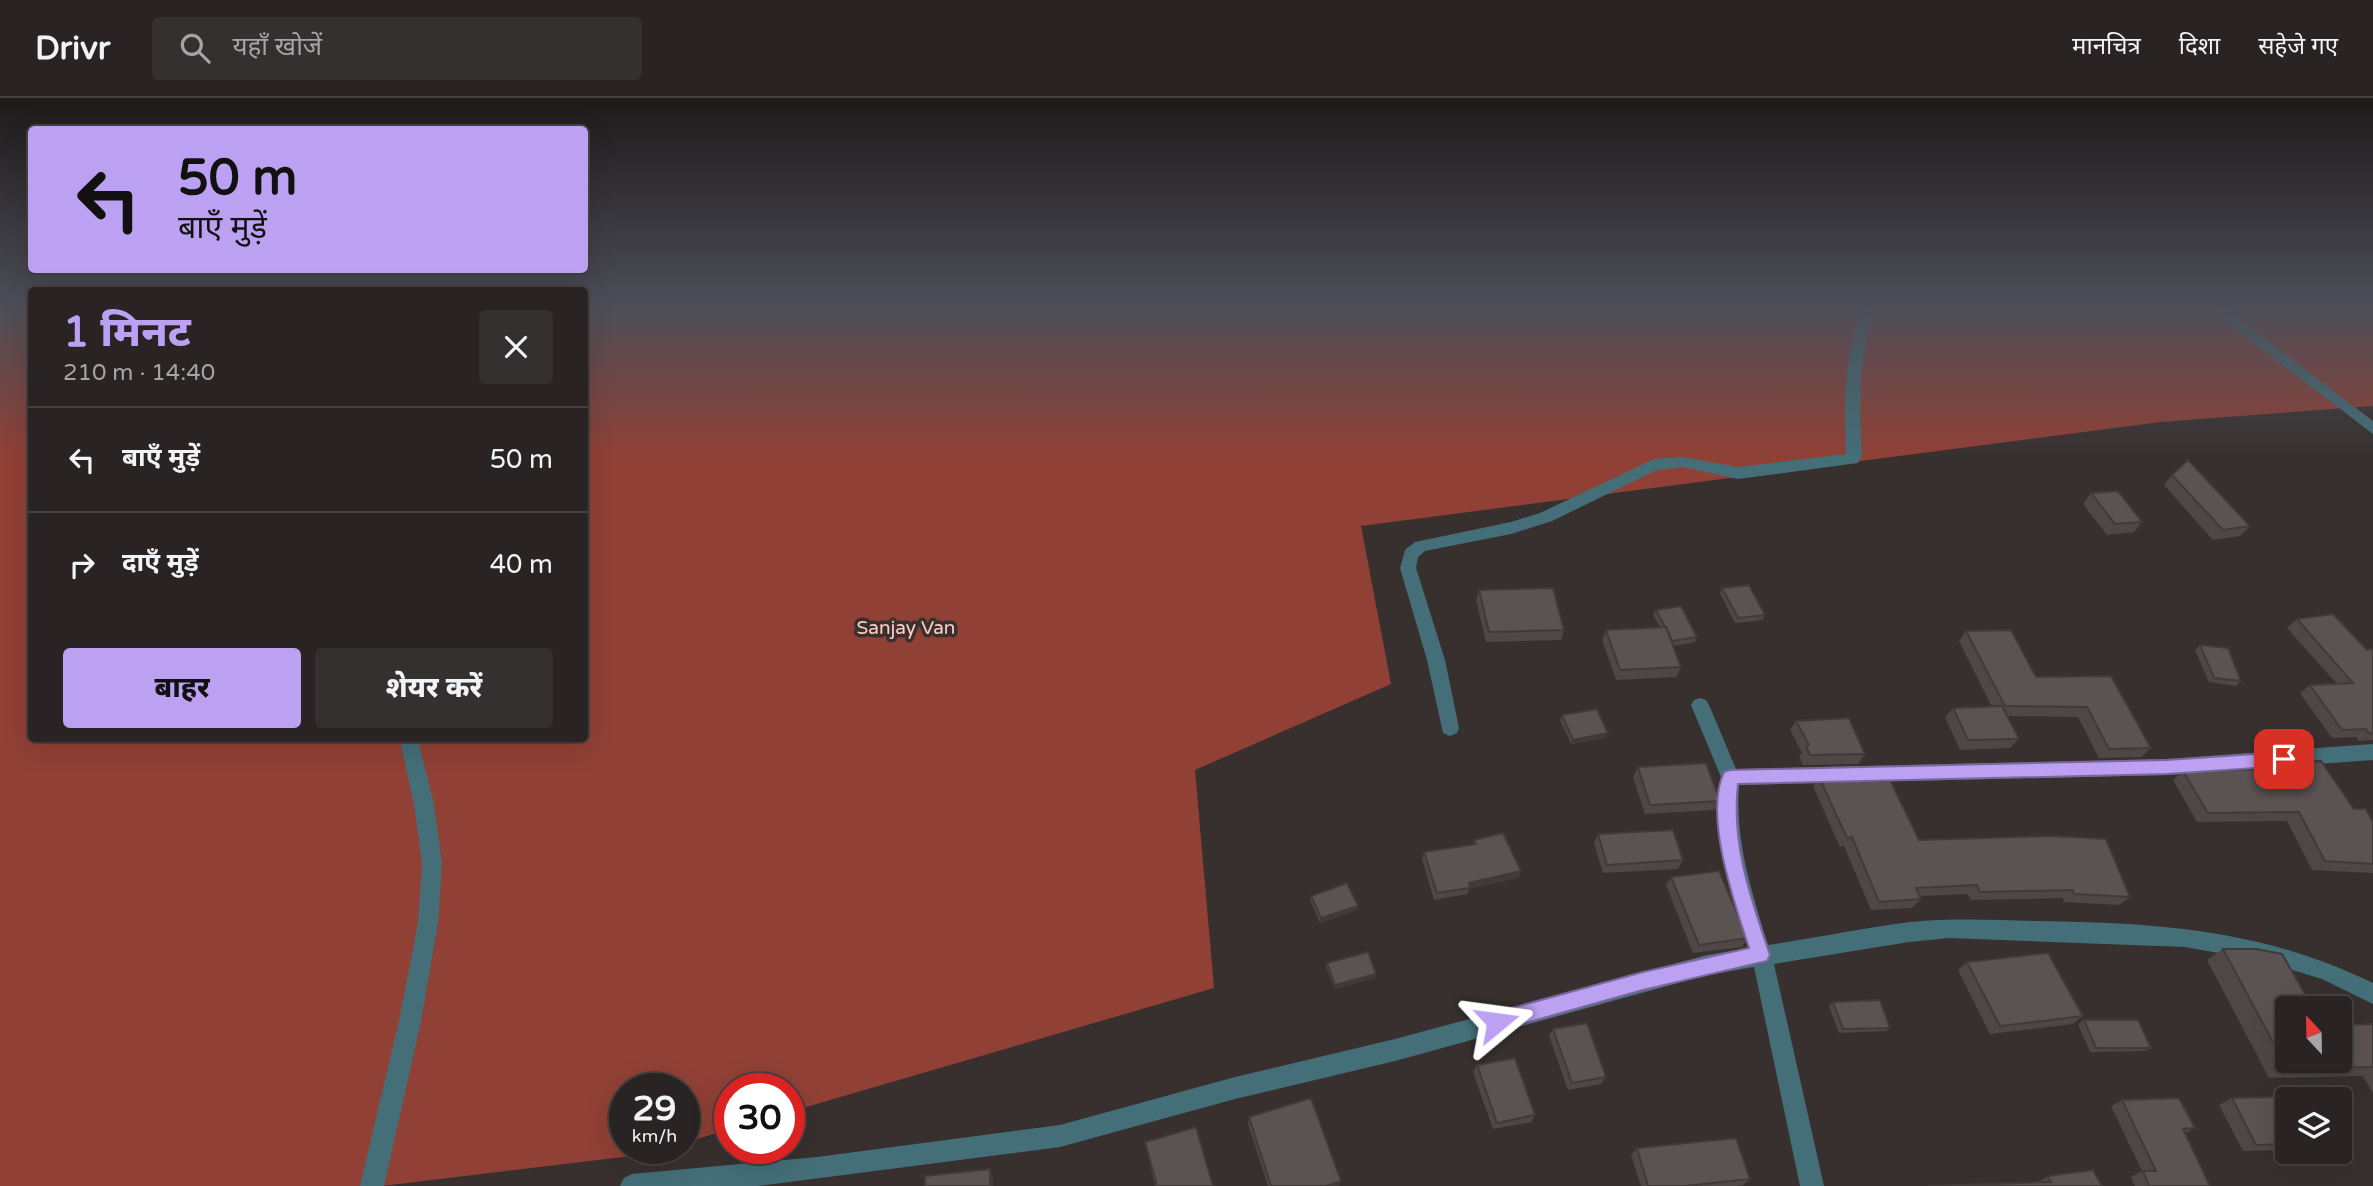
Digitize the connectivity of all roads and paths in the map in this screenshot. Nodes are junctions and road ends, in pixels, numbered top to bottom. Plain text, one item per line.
1 (1855, 358) edge
2 (2280, 358) edge
3 (2373, 429) edge
4 (1700, 705) dead end
5 (1450, 728) dead end
6 (410, 746) dead end
7 (2373, 752) edge
8 (1730, 777) junction
9 (1761, 955) junction
10 (2373, 994) edge
11 (372, 1186) edge
12 (632, 1186) edge
13 (1812, 1186) edge

1 - 5 street
2 - 3 street
4 - 8 street
6 - 11 street
7 - 8 street
8 - 9 street
9 - 10 street
9 - 12 street
9 - 13 street

